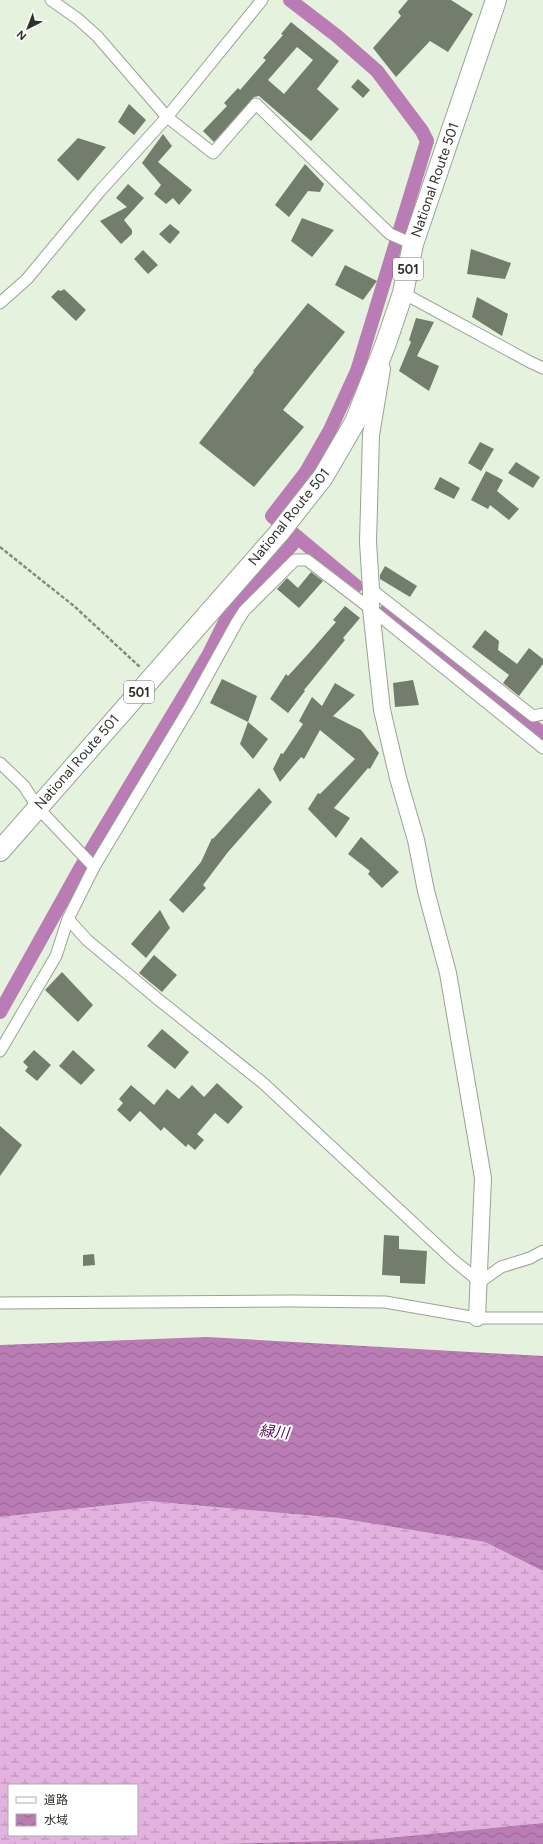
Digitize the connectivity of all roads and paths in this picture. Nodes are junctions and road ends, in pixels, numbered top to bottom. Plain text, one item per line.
1 (51, 0) edge
2 (262, 0) edge
3 (496, 0) edge
4 (167, 117) junction
5 (409, 242) junction
6 (403, 293) junction
7 (0, 303) edge
8 (386, 343) junction
9 (543, 368) edge
10 (0, 547) edge
11 (371, 588) junction
12 (371, 609) junction
13 (151, 677) junction
14 (543, 714) edge
15 (543, 748) edge
16 (0, 763) edge
17 (38, 808) junction
18 (0, 851) edge
19 (89, 862) junction
20 (68, 919) junction
21 (0, 1051) edge
22 (543, 1251) edge
23 (480, 1282) junction
24 (0, 1303) edge
25 (477, 1318) junction
26 (543, 1318) edge

1 - 4 street
2 - 4 street
3 - 5 highway, National Route 501 / 501
4 - 5 street
4 - 7 street
5 - 6 highway, National Route 501 / 501
6 - 8 highway, National Route 501 / 501
6 - 9 street
8 - 11 street
8 - 13 highway, National Route 501 / 501
10 - 13 path
11 - 12 street
11 - 14 street
12 - 15 street
12 - 19 street
12 - 23 street
13 - 17 highway, National Route 501 / 501
16 - 17 street
17 - 18 highway, National Route 501 / 501
17 - 19 street
19 - 20 street
20 - 21 street
20 - 23 street
22 - 23 street
23 - 25 street
24 - 25 street
25 - 26 street

